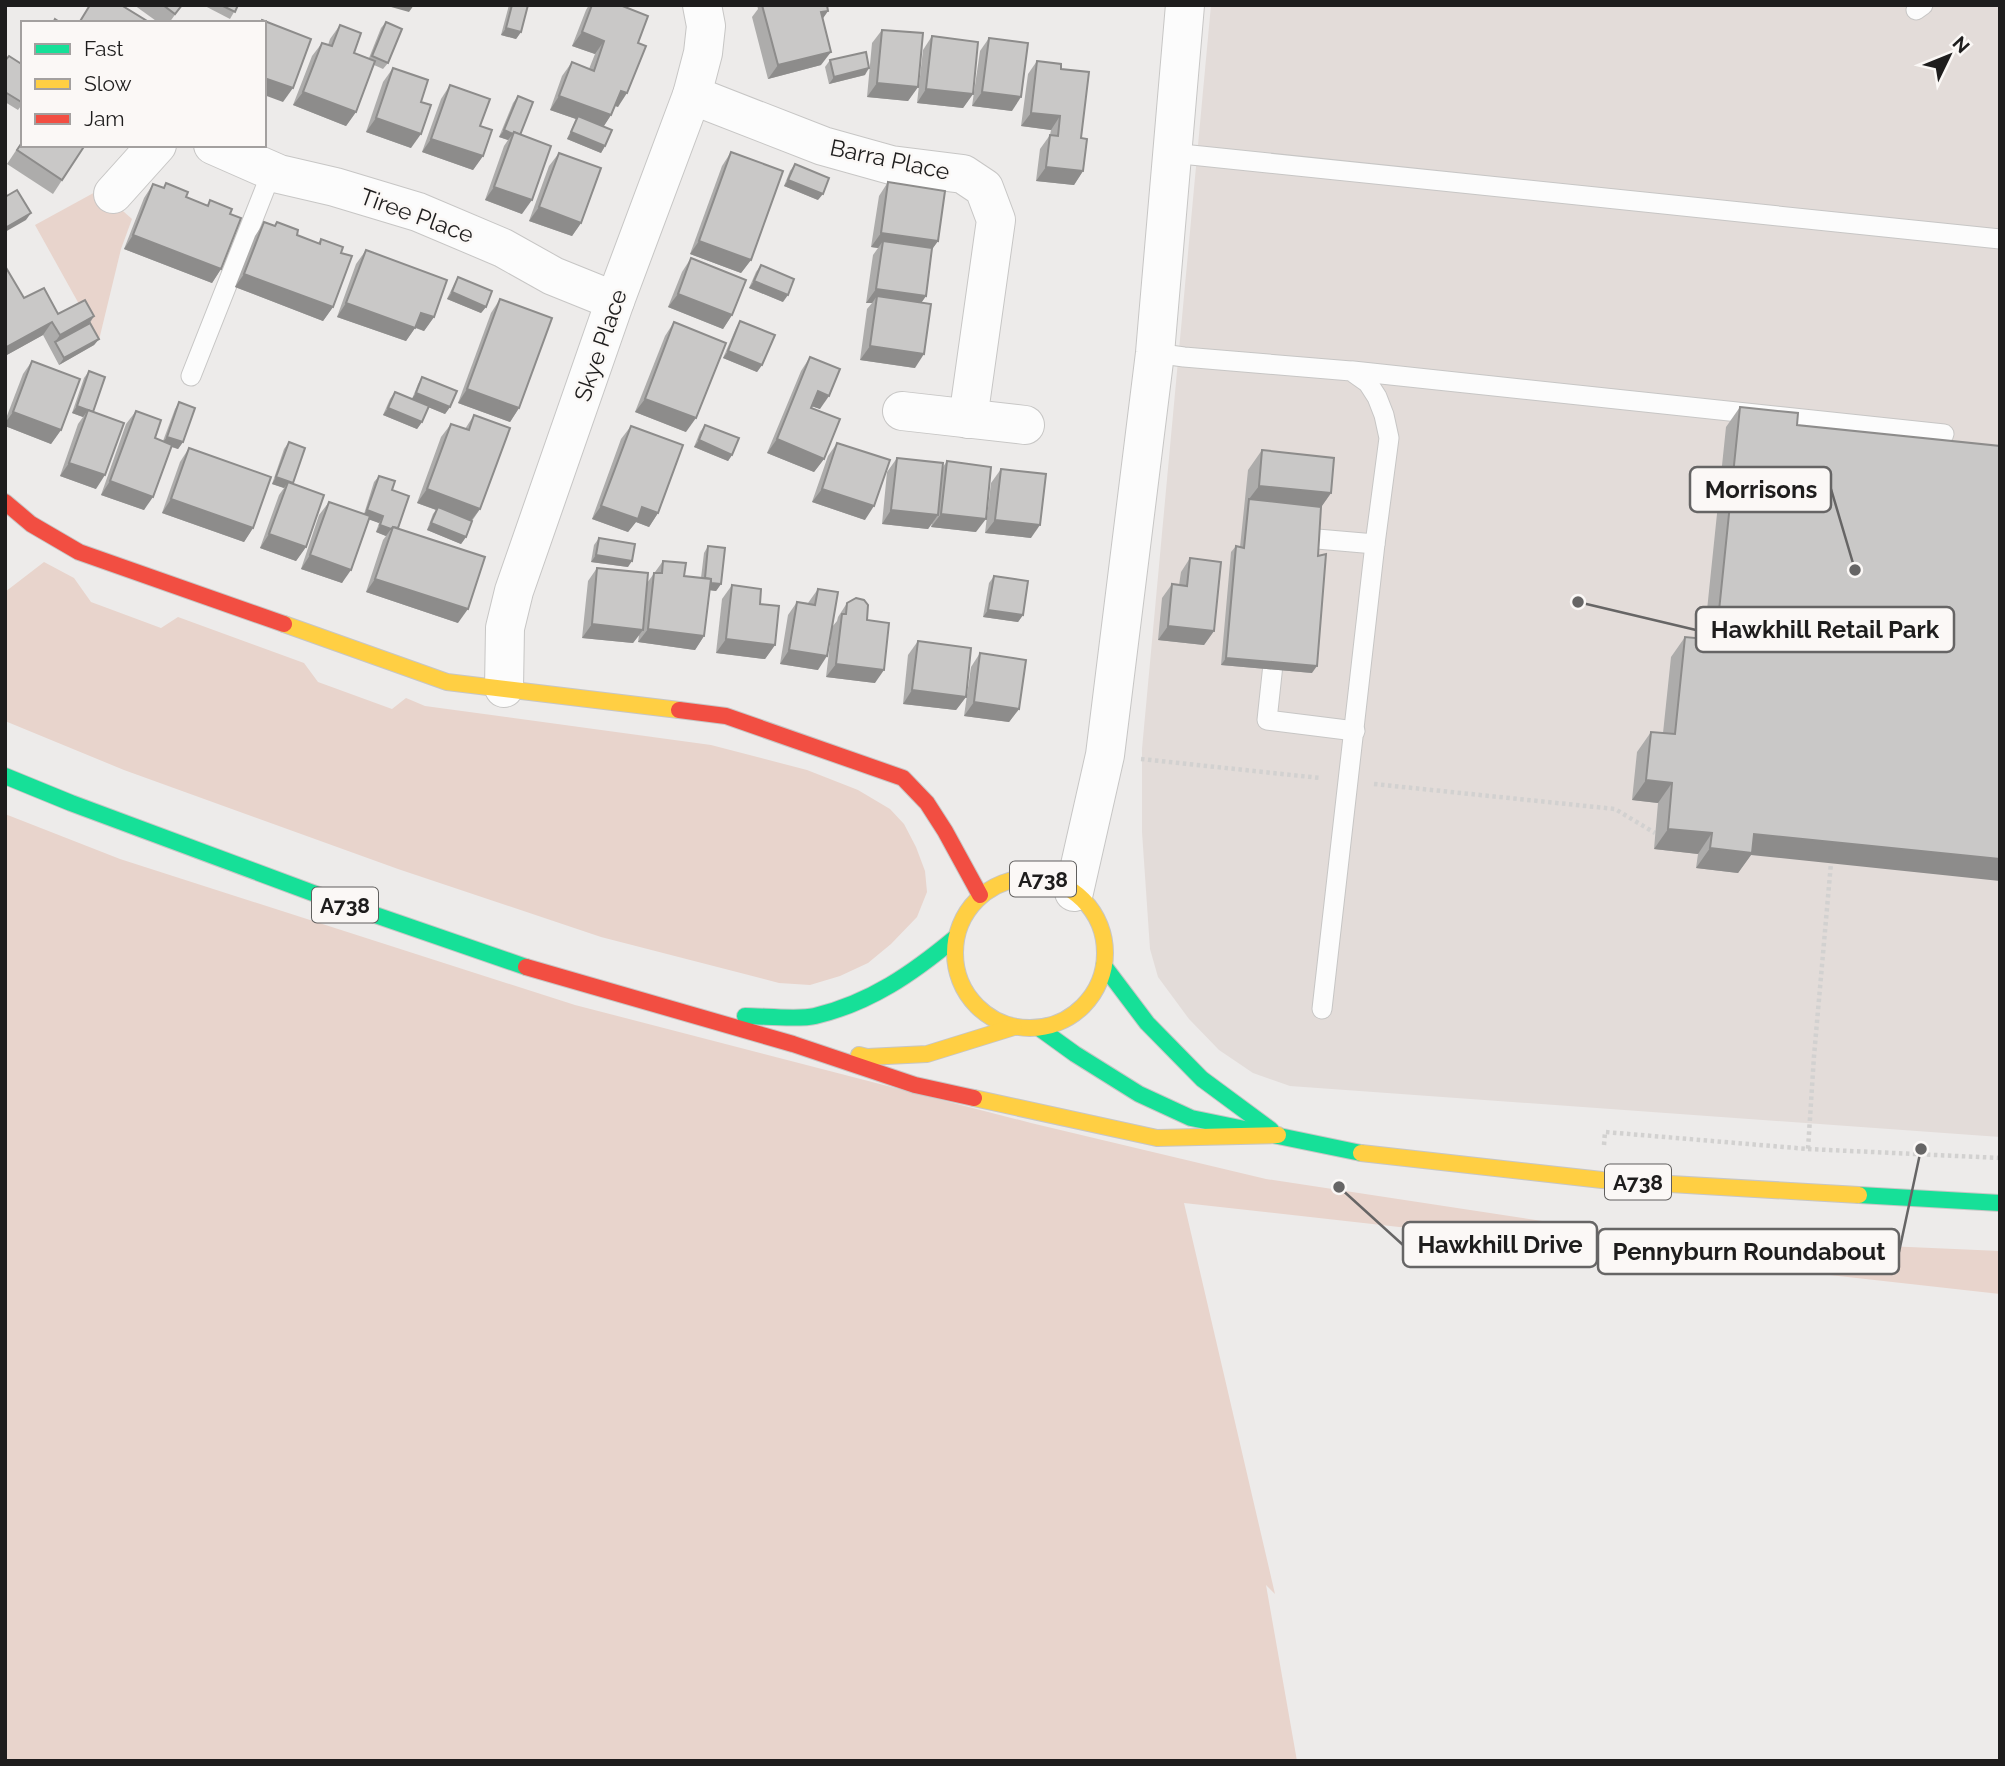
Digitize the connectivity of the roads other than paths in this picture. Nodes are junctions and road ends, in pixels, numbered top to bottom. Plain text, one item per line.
1 (702, 5) edge
2 (1185, 5) edge
3 (692, 95) junction
4 (155, 147) edge
5 (218, 147) edge
6 (1172, 153) junction
7 (272, 171) junction
8 (113, 194) dead end
9 (2000, 239) edge
10 (615, 301) junction
11 (1155, 353) junction
12 (1351, 371) junction
13 (191, 376) dead end
14 (902, 411) dead end
15 (968, 419) junction
16 (1025, 425) dead end
17 (1944, 434) dead end
18 (5, 502) edge
19 (1375, 544) junction
20 (1285, 549) edge
21 (1277, 628) edge
22 (504, 688) junction
23 (1355, 731) junction
24 (5, 776) edge
25 (1074, 892) junction
26 (980, 895) junction
27 (955, 938) junction
28 (1104, 966) junction
29 (1322, 1009) dead end
30 (692, 1015) junction
31 (1014, 1027) junction
32 (1039, 1028) junction
33 (793, 1044) junction
34 (1278, 1135) junction
35 (2000, 1203) edge

1 - 3 street, Skye Place
2 - 6 street
3 - 10 street, Skye Place
3 - 15 street, Barra Place
4 - 8 street
5 - 7 street, Tiree Place
6 - 9 lane
6 - 11 street
7 - 10 street, Tiree Place
7 - 13 lane
10 - 22 street, Skye Place
11 - 12 lane
11 - 25 street
12 - 17 lane
12 - 19 lane
14 - 15 street
15 - 16 street
18 - 22 main road
19 - 20 lane
19 - 23 lane
21 - 23 lane
22 - 26 main road
23 - 29 lane
24 - 30 main road, A738
25 - 26 main road, A738
25 - 28 main road, A738
26 - 27 main road, A738
27 - 30 main road, A738
27 - 31 main road, A738
28 - 32 main road, A738
28 - 34 main road, A738
30 - 33 main road, A738
31 - 32 main road, A738
31 - 33 main road, A738
32 - 34 main road, A738
33 - 34 main road
34 - 35 main road, A738

